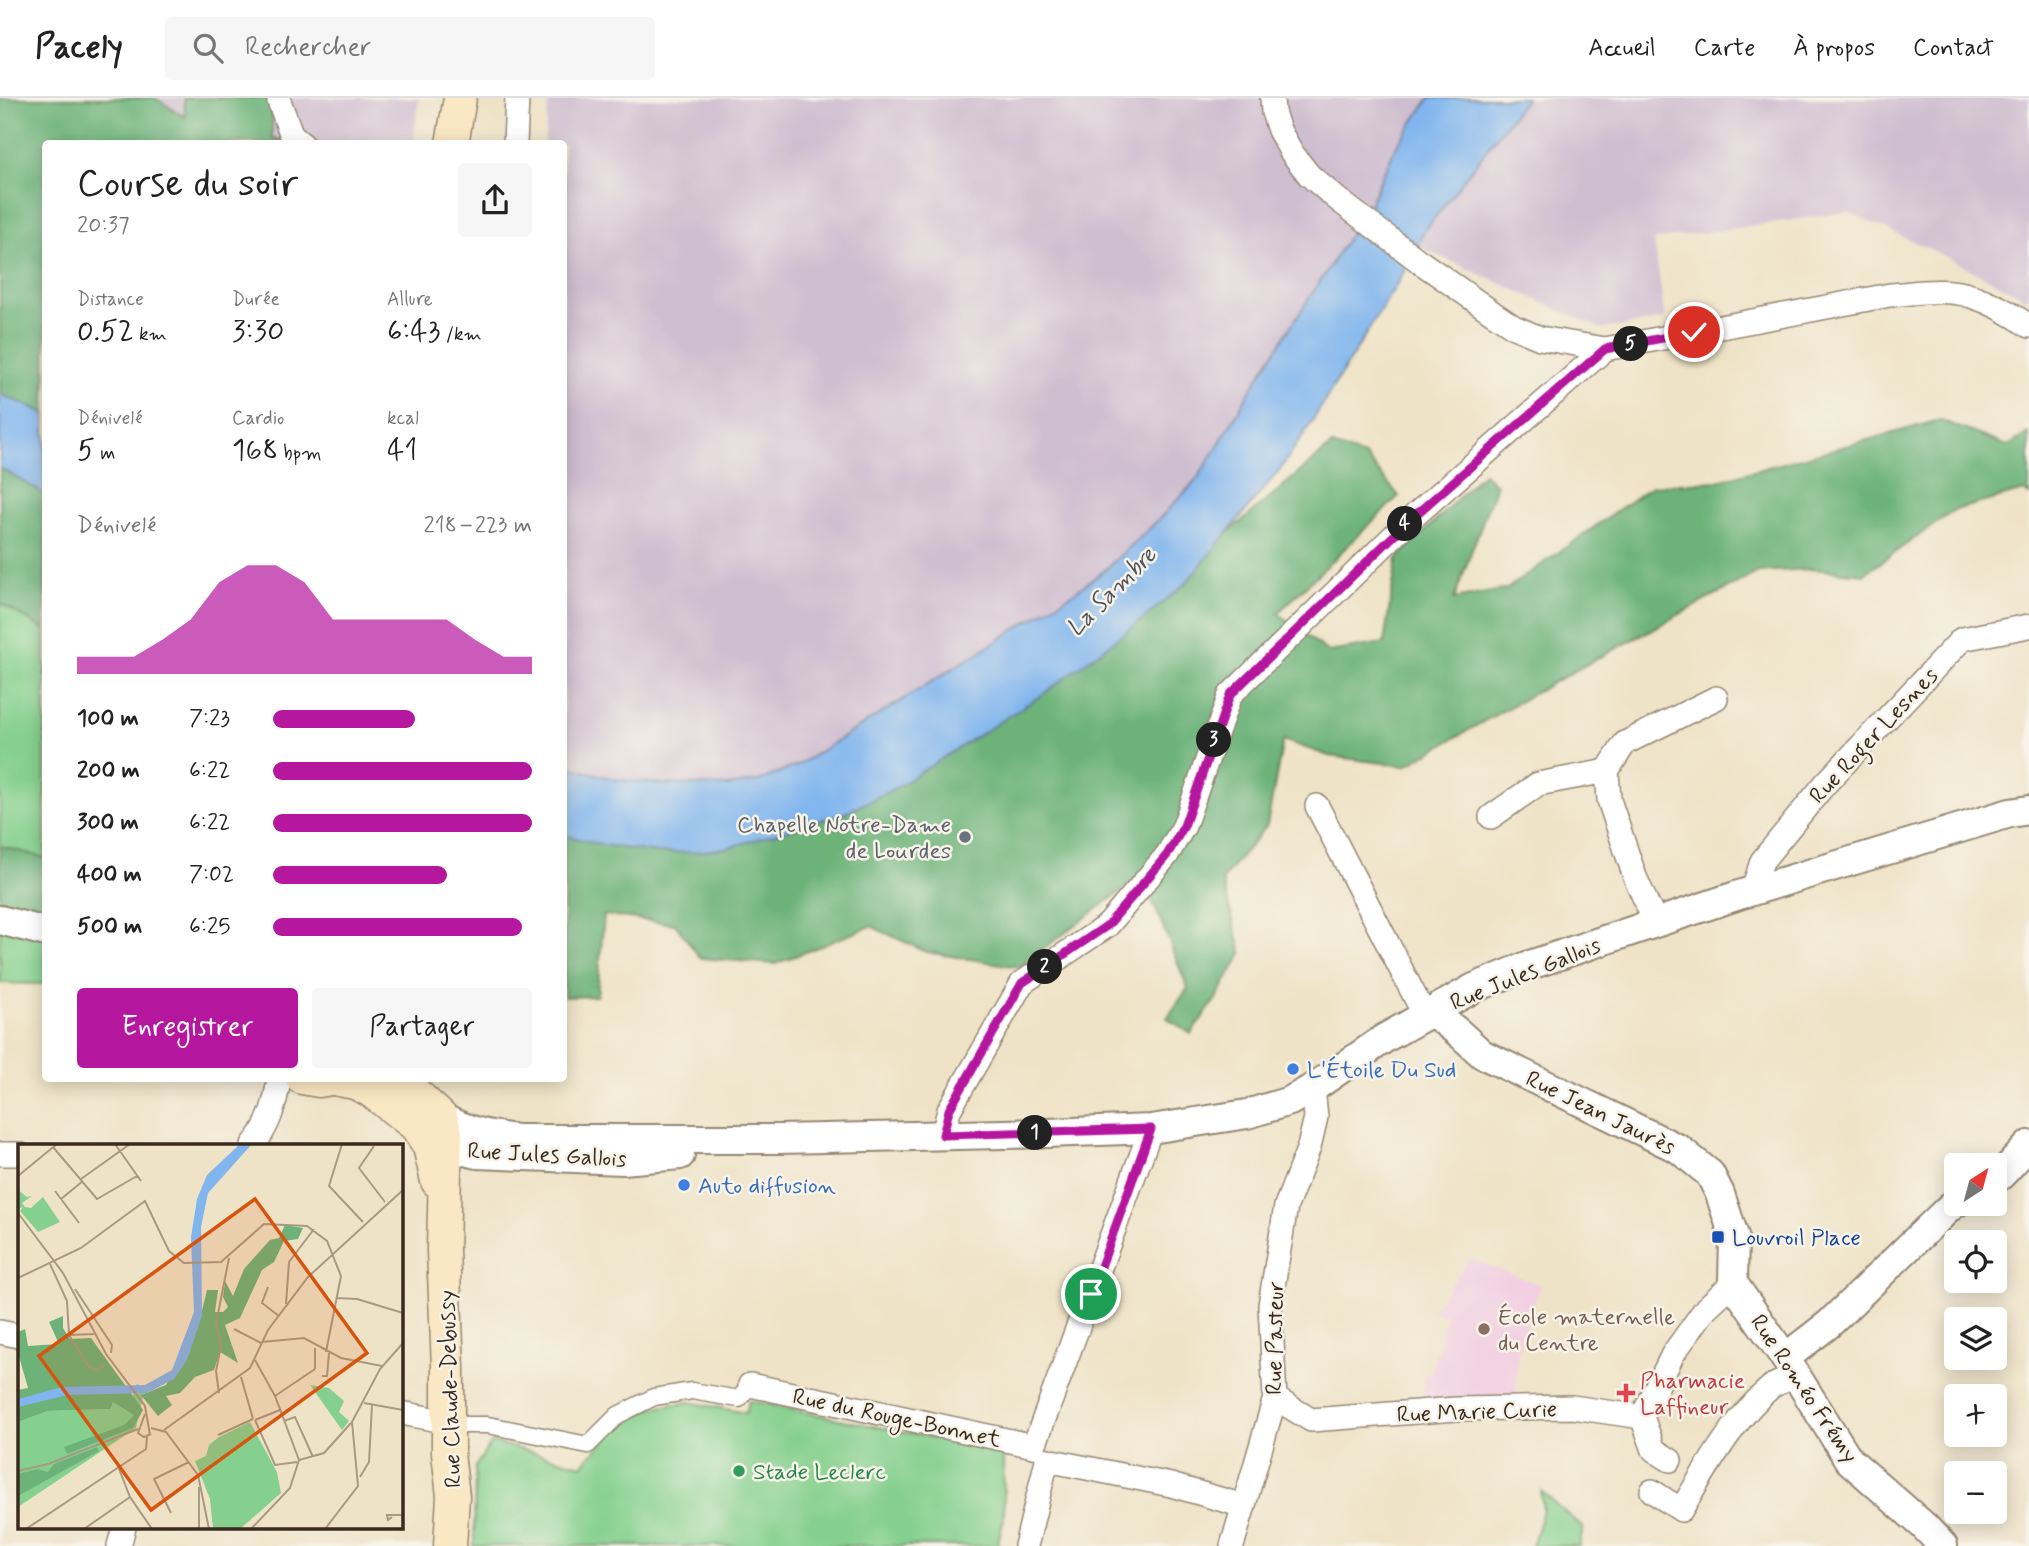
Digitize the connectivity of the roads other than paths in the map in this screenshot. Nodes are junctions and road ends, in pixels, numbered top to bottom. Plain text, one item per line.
1 (460, 98) edge
2 (517, 98) edge
3 (1272, 98) edge
4 (280, 99) edge
5 (277, 140) edge
6 (297, 140) edge
7 (453, 140) edge
8 (515, 140) edge
9 (2029, 326) edge
10 (1605, 349) junction
11 (2029, 626) edge
12 (1716, 698) dead end
13 (1607, 771) junction
14 (1317, 806) dead end
15 (2029, 810) edge
16 (1491, 817) dead end
17 (1754, 890) junction
18 (0, 920) edge
19 (1656, 924) junction
20 (42, 931) edge
21 (1429, 1014) junction
22 (305, 1082) edge
23 (346, 1082) edge
24 (402, 1082) edge
25 (1313, 1088) junction
26 (435, 1129) junction
27 (1151, 1129) junction
28 (943, 1135) junction
29 (779, 1139) junction
30 (696, 1140) junction
31 (254, 1144) edge
32 (2029, 1145) edge
33 (0, 1154) edge
34 (18, 1154) edge
35 (576, 1160) junction
36 (2007, 1166) edge
37 (1944, 1214) edge
38 (1733, 1283) junction
39 (0, 1332) edge
40 (18, 1336) edge
41 (1790, 1368) junction
42 (750, 1385) joint
43 (1275, 1398) junction
44 (402, 1413) edge
45 (1642, 1417) junction
46 (449, 1422) junction
47 (1040, 1453) junction
48 (1670, 1460) dead end
49 (1652, 1491) dead end
50 (1244, 1506) junction
51 (124, 1528) edge
52 (120, 1546) edge
53 (450, 1546) edge
54 (1026, 1546) edge
55 (1232, 1546) edge
56 (1943, 1546) edge

1 - 7 main road
2 - 8 street
3 - 10 street
4 - 5 street
4 - 6 street
9 - 10 street
10 - 28 street
11 - 17 street, Rue Roger Lesnes
12 - 13 street
13 - 16 street
13 - 19 street
14 - 21 street, Rue Jean Jaurès
15 - 17 street, Rue Jules Gallois
17 - 19 street, Rue Jules Gallois
18 - 20 street
19 - 21 street, Rue Jules Gallois
21 - 25 street, Rue Jules Gallois
21 - 38 street, Rue Jean Jaurès
22 - 31 street
23 - 26 main road, Rue Jules Gallois
24 - 26 main road, Rue Jules Gallois
25 - 27 street, Rue Jules Gallois
25 - 43 street, Rue Pasteur
26 - 30 street, Rue Jules Gallois
26 - 35 street, Rue Jules Gallois
26 - 46 main road, Rue Claude-Debussy
27 - 28 street, Rue Jules Gallois
27 - 47 street
28 - 29 street, Rue Jules Gallois
29 - 30 street, Rue Jules Gallois
29 - 35 street, Rue Jules Gallois
30 - 35 street
32 - 36 street
33 - 34 street
37 - 41 street
38 - 41 street, Rue Roméo Frémy
38 - 45 street
39 - 40 street
41 - 49 street
41 - 56 street, Rue Roméo Frémy
42 - 46 street, Rue du Rouge-Bonnet
42 - 47 street, Rue du Rouge-Bonnet
43 - 45 street, Rue Marie Curie
43 - 50 street, Rue Pasteur
44 - 46 street
45 - 48 street
46 - 53 main road, Rue Claude-Debussy
47 - 50 street, Rue du Rouge-Bonnet
47 - 54 street
50 - 55 street, Rue Pasteur
51 - 52 street

